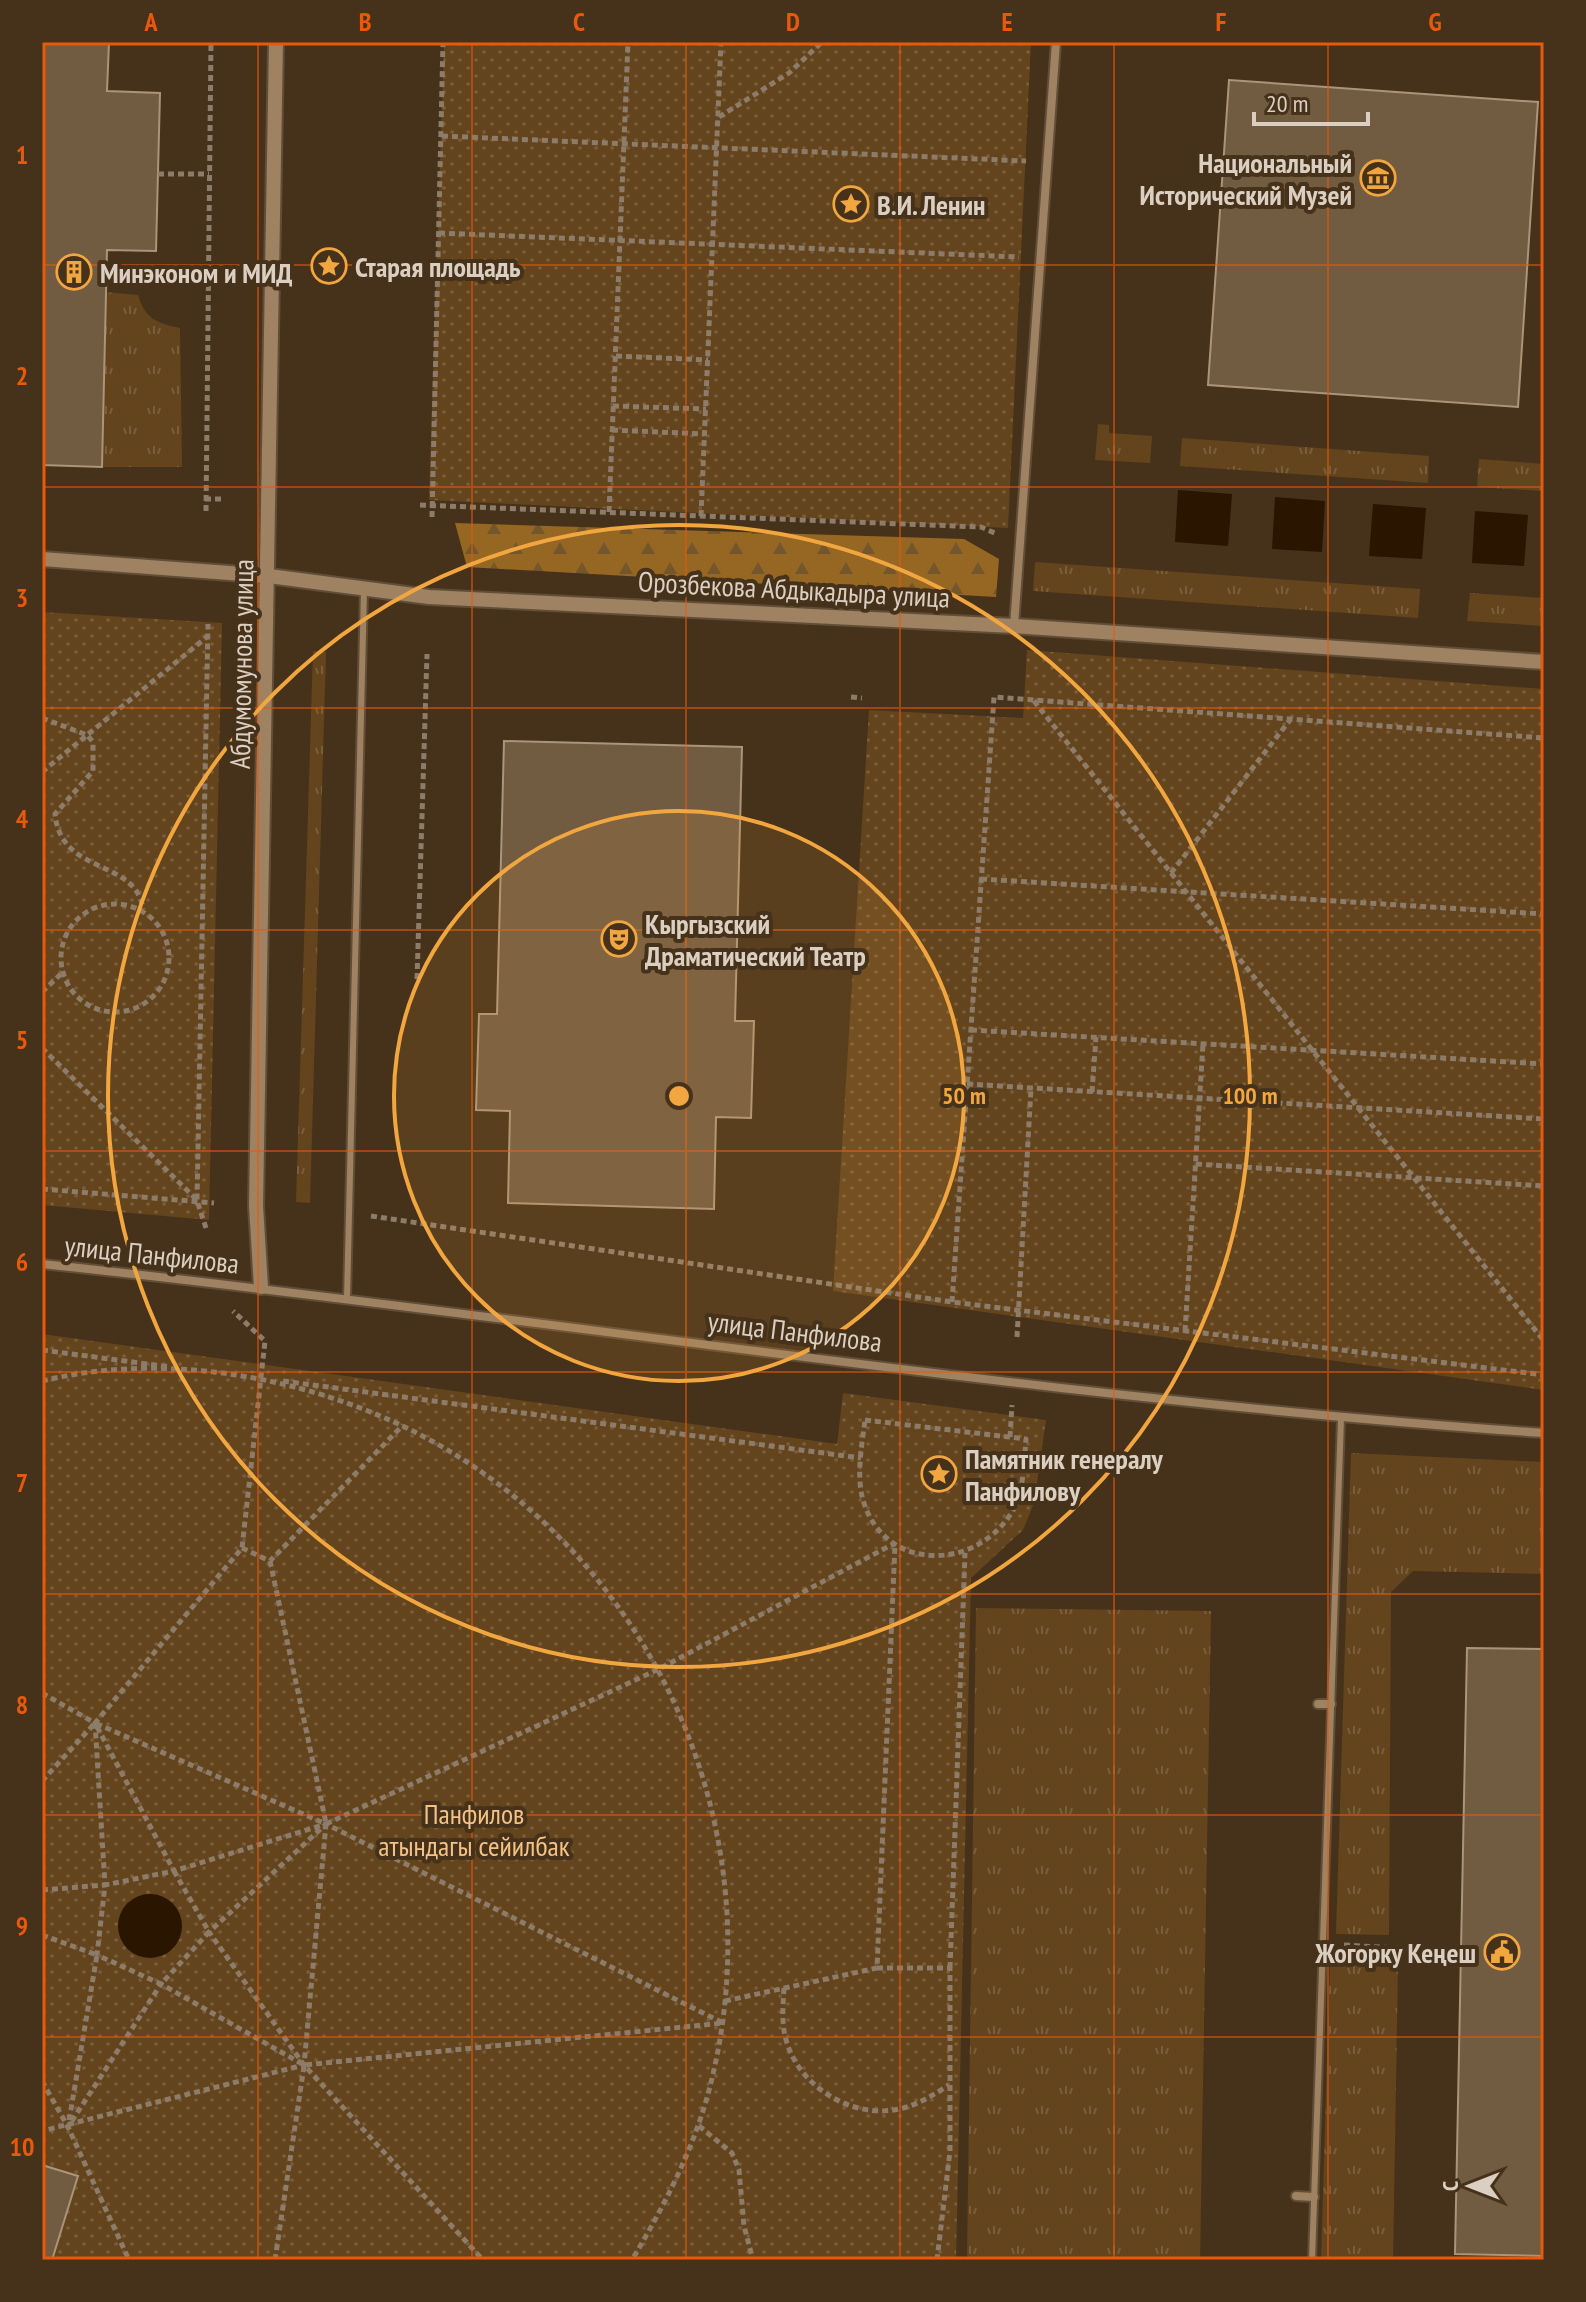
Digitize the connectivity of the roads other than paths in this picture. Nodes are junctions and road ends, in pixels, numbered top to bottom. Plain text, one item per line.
1 (276, 42) edge
2 (1056, 42) edge
3 (42, 559) edge
4 (269, 576) junction
5 (364, 589) junction
6 (1014, 626) junction
7 (1544, 662) edge
8 (42, 1264) edge
9 (261, 1287) junction
10 (347, 1298) junction
11 (1341, 1419) junction
12 (1544, 1433) edge
13 (1318, 1704) dead end
14 (1331, 1704) junction
15 (1296, 2196) dead end
16 (1314, 2197) junction
17 (1312, 2260) edge

1 - 4 street, Абдумомунова улица
2 - 6 street
3 - 4 street, Орозбекова Абдыкадыра улица
4 - 5 street, Орозбекова Абдыкадыра улица
4 - 9 street, Абдумомунова улица
5 - 6 street, Орозбекова Абдыкадыра улица
5 - 10 lane
6 - 7 street, Орозбекова Абдыкадыра улица
8 - 9 street, улица Панфилова
9 - 10 street, улица Панфилова
10 - 11 street, улица Панфилова
11 - 12 street, улица Панфилова
11 - 14 lane
13 - 14 street
14 - 16 lane
15 - 16 street
16 - 17 lane

